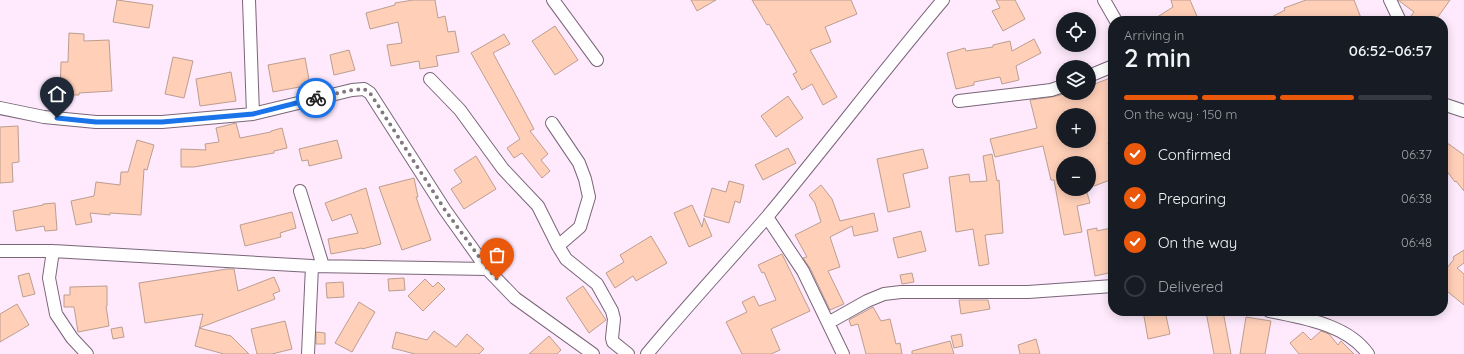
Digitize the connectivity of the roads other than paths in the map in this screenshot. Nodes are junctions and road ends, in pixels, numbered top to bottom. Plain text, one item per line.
1 (249, 0) edge
2 (554, 0) edge
3 (943, 0) edge
4 (1104, 0) edge
5 (1390, 0) edge
6 (1113, 16) edge
7 (1398, 16) edge
8 (597, 60) dead end
9 (1108, 68) edge
10 (1096, 73) edge
11 (430, 78) dead end
12 (1056, 88) edge
13 (959, 101) dead end
14 (1448, 106) edge
15 (0, 108) edge
16 (1464, 111) edge
17 (253, 114) junction
18 (552, 123) dead end
19 (300, 191) dead end
20 (766, 217) junction
21 (558, 246) junction
22 (0, 251) edge
23 (53, 251) junction
24 (318, 266) junction
25 (488, 269) junction
26 (1108, 286) edge
27 (1289, 316) edge
28 (828, 322) junction
29 (87, 354) edge
30 (308, 354) edge
31 (593, 354) edge
32 (628, 354) edge
33 (647, 354) edge
34 (843, 354) edge
35 (1368, 354) edge

1 - 17 street
2 - 8 street
3 - 20 street
4 - 6 street
5 - 7 street
9 - 10 street
11 - 21 street
12 - 13 street
14 - 16 street
15 - 17 street
17 - 25 street
18 - 21 street
19 - 24 street
20 - 28 street
20 - 33 street
21 - 32 street
22 - 23 street
23 - 24 street
23 - 29 street
24 - 25 street
24 - 30 street
25 - 31 street
26 - 28 street
27 - 35 street
28 - 34 street

